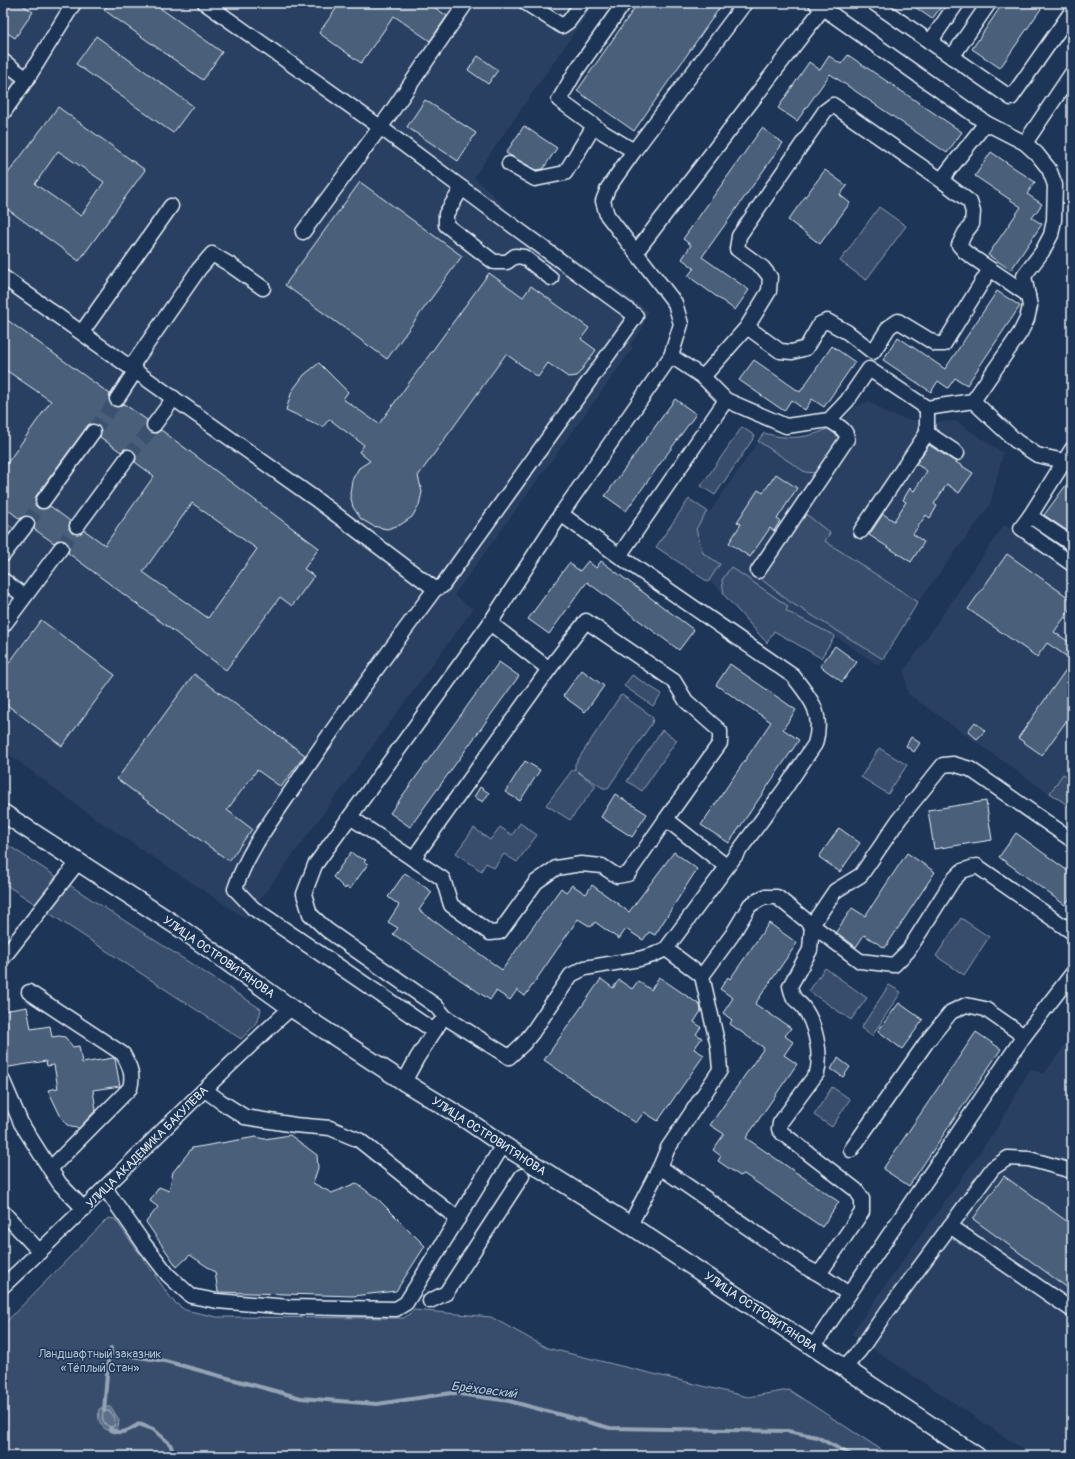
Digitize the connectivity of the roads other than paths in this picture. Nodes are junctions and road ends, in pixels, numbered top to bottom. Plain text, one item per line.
1 (74, 3) edge
2 (205, 3) edge
3 (466, 3) edge
4 (526, 3) edge
5 (582, 3) edge
6 (624, 3) edge
7 (874, 3) edge
8 (957, 3) edge
9 (989, 3) edge
10 (743, 4) edge
11 (820, 6) edge
12 (1072, 10) edge
13 (930, 42) junction
14 (952, 57) junction
15 (3, 61) edge
16 (1072, 73) edge
17 (27, 79) junction
18 (3, 113) edge
19 (986, 123) junction
20 (594, 126) junction
21 (380, 127) junction
22 (1025, 143) junction
23 (634, 151) junction
24 (509, 164) dead end
25 (941, 180) junction
26 (462, 188) junction
27 (171, 206) dead end
28 (303, 232) dead end
29 (636, 252) junction
30 (990, 269) junction
31 (3, 277) edge
32 (551, 278) dead end
33 (263, 288) dead end
34 (1028, 295) junction
35 (746, 327) junction
36 (82, 332) junction
37 (671, 356) junction
38 (133, 369) junction
39 (703, 377) junction
40 (174, 398) junction
41 (117, 399) tunnel mouth
42 (726, 400) junction
43 (973, 402) junction
44 (927, 408) junction
45 (829, 420) junction
46 (154, 425) tunnel mouth
47 (93, 432) tunnel mouth
48 (927, 433) junction
49 (1072, 449) edge
50 (957, 453) dead end
51 (128, 457) tunnel mouth
52 (1064, 461) junction
53 (43, 501) tunnel mouth
54 (562, 514) junction
55 (1030, 516) junction
56 (27, 524) tunnel mouth
57 (77, 526) tunnel mouth
58 (861, 531) dead end
59 (1072, 544) edge
60 (61, 548) tunnel mouth
61 (3, 555) edge
62 (619, 556) junction
63 (1072, 564) edge
64 (758, 572) dead end
65 (3, 580) edge
66 (435, 589) junction
67 (24, 596) junction
68 (490, 623) junction
69 (3, 626) edge
70 (549, 669) junction
71 (3, 814) edge
72 (350, 817) junction
73 (666, 819) junction
74 (1072, 840) edge
75 (413, 859) junction
76 (78, 862) junction
77 (726, 866) junction
78 (812, 925) junction
79 (327, 930) junction
80 (1072, 932) edge
81 (666, 949) junction
82 (315, 950) junction
83 (3, 958) edge
84 (1072, 974) edge
85 (702, 976) junction
86 (29, 992) dead end
87 (292, 1008) junction
88 (445, 1017) junction
89 (434, 1031) junction
90 (1024, 1036) junction
91 (3, 1081) edge
92 (404, 1082) junction
93 (205, 1090) junction
94 (503, 1146) junction
95 (851, 1150) dead end
96 (660, 1167) junction
97 (50, 1169) junction
98 (1072, 1171) edge
99 (522, 1176) dead end
100 (105, 1188) junction
101 (84, 1209) junction
102 (3, 1212) edge
103 (458, 1219) junction
104 (630, 1225) junction
105 (950, 1226) junction
106 (40, 1252) junction
107 (819, 1274) junction
108 (3, 1286) edge
109 (849, 1294) junction
110 (430, 1301) dead end
111 (1072, 1310) edge
112 (813, 1347) junction
113 (844, 1368) junction
114 (977, 1456) edge

1 - 17 street
2 - 21 street
3 - 21 street
4 - 5 street
6 - 20 street
7 - 13 street
8 - 13 street
9 - 14 street
10 - 23 street
11 - 19 street
11 - 29 street
12 - 14 street
13 - 14 street
15 - 17 street
16 - 22 street
17 - 18 street
19 - 22 street
19 - 25 street
20 - 23 street
20 - 24 street
21 - 26 street
21 - 28 street
22 - 34 street
23 - 29 street
25 - 30 street
25 - 35 street
26 - 32 street
26 - 66 street
27 - 36 street
29 - 37 street
30 - 34 street
30 - 35 street
31 - 36 street
33 - 38 street
34 - 43 street
35 - 39 street
36 - 38 street
37 - 39 street
37 - 54 street
38 - 40 street
38 - 41 street
39 - 42 street
40 - 46 street
40 - 66 street
42 - 45 street
42 - 62 street
43 - 44 street
43 - 52 street
44 - 45 street
44 - 48 street
45 - 64 street
47 - 53 street
48 - 50 street
48 - 58 street
49 - 52 street
51 - 57 street
52 - 55 street
54 - 62 street
54 - 68 street
55 - 59 street
55 - 63 street
56 - 61 street
60 - 67 street
62 - 77 street
65 - 67 street
66 - 82 street
67 - 69 street
68 - 70 street
68 - 72 street
70 - 73 street
70 - 75 street
71 - 76 main road, УЛИЦА ОСТРОВИТЯНОВА
72 - 75 street
72 - 79 street
73 - 75 street
73 - 77 street
74 - 78 street
76 - 83 street
76 - 87 main road, УЛИЦА ОСТРОВИТЯНОВА
77 - 81 street
78 - 80 street
78 - 85 street
78 - 107 street
79 - 82 street
79 - 88 street
81 - 85 street
81 - 88 street
82 - 89 street
84 - 90 street
85 - 96 street
86 - 97 street
87 - 92 main road, УЛИЦА ОСТРОВИТЯНОВА
87 - 93 street, УЛИЦА АКАДЕМИКА БАКУЛЕВА
88 - 89 street
89 - 92 street
90 - 95 street
90 - 109 street
91 - 97 street
92 - 94 main road, УЛИЦА ОСТРОВИТЯНОВА
93 - 100 street, УЛИЦА АКАДЕМИКА БАКУЛЕВА
93 - 103 street
94 - 103 street
94 - 104 main road, УЛИЦА ОСТРОВИТЯНОВА
96 - 104 street
96 - 107 street
97 - 101 street
98 - 105 street
99 - 110 street
100 - 101 street, УЛИЦА АКАДЕМИКА БАКУЛЕВА
100 - 103 street
101 - 106 street, УЛИЦА АКАДЕМИКА БАКУЛЕВА
102 - 106 street
104 - 112 main road, УЛИЦА ОСТРОВИТЯНОВА
105 - 111 street
105 - 113 street
106 - 108 street, УЛИЦА АКАДЕМИКА БАКУЛЕВА
107 - 109 street
109 - 112 street
112 - 113 main road, УЛИЦА ОСТРОВИТЯНОВА
113 - 114 main road, УЛИЦА ОСТРОВИТЯНОВА

